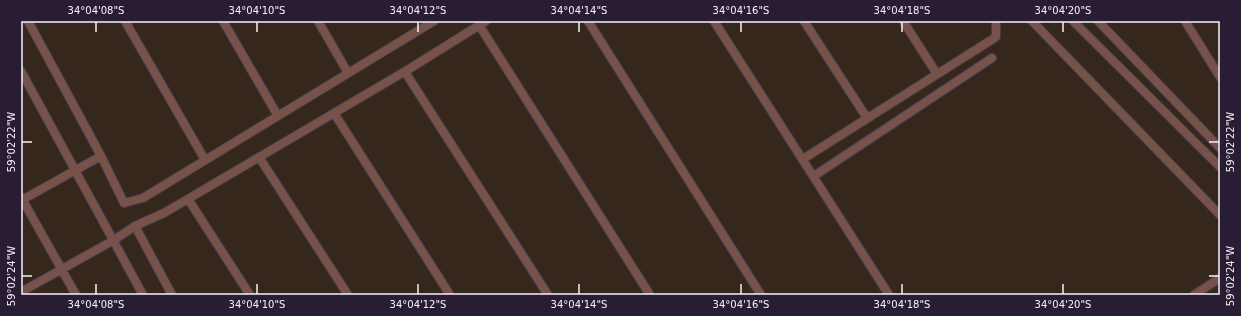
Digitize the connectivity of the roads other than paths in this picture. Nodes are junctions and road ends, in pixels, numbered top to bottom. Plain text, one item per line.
1 (28, 21) edge
2 (125, 21) edge
3 (223, 21) edge
4 (318, 21) edge
5 (416, 21) edge
6 (434, 21) edge
7 (588, 21) edge
8 (714, 21) edge
9 (804, 21) edge
10 (903, 21) edge
11 (996, 21) edge
12 (1032, 21) edge
13 (1073, 21) edge
14 (1098, 21) edge
15 (1185, 21) edge
16 (483, 23) edge
17 (421, 29) junction
18 (992, 58) dead end
19 (21, 71) edge
20 (405, 72) junction
21 (348, 73) junction
22 (937, 74) junction
23 (1220, 77) edge
24 (334, 113) junction
25 (278, 116) junction
26 (868, 118) junction
27 (1220, 148) edge
28 (101, 156) junction
29 (259, 157) junction
30 (802, 159) junction
31 (205, 160) junction
32 (1220, 167) edge
33 (76, 170) junction
34 (814, 176) junction
35 (22, 198) edge
36 (188, 199) junction
37 (1220, 215) edge
38 (135, 226) junction
39 (114, 240) junction
40 (61, 269) junction
41 (1220, 278) edge
42 (21, 292) edge
43 (76, 295) edge
44 (143, 295) edge
45 (172, 295) edge
46 (250, 295) edge
47 (348, 295) edge
48 (450, 295) edge
49 (548, 295) edge
50 (650, 295) edge
51 (761, 295) edge
52 (889, 295) edge
53 (1194, 295) edge

1 - 28 lane
2 - 31 lane
3 - 25 lane
4 - 21 lane
5 - 17 lane
6 - 17 lane
7 - 51 lane
8 - 30 lane
9 - 26 lane
10 - 22 lane
11 - 22 lane
12 - 37 lane
13 - 32 lane
14 - 27 lane
15 - 23 lane
16 - 20 lane
16 - 50 lane
17 - 21 lane
18 - 34 lane
19 - 33 lane
20 - 24 lane
20 - 49 lane
21 - 25 lane
22 - 26 lane
24 - 29 lane
24 - 48 lane
25 - 31 lane
26 - 30 lane
28 - 31 lane
28 - 33 lane
29 - 36 lane
29 - 47 lane
30 - 34 lane
33 - 35 lane
33 - 39 lane
34 - 52 lane
35 - 40 lane
36 - 38 lane
36 - 46 lane
38 - 39 lane
38 - 45 lane
39 - 40 lane
39 - 44 lane
40 - 42 lane
40 - 43 lane
41 - 53 lane

